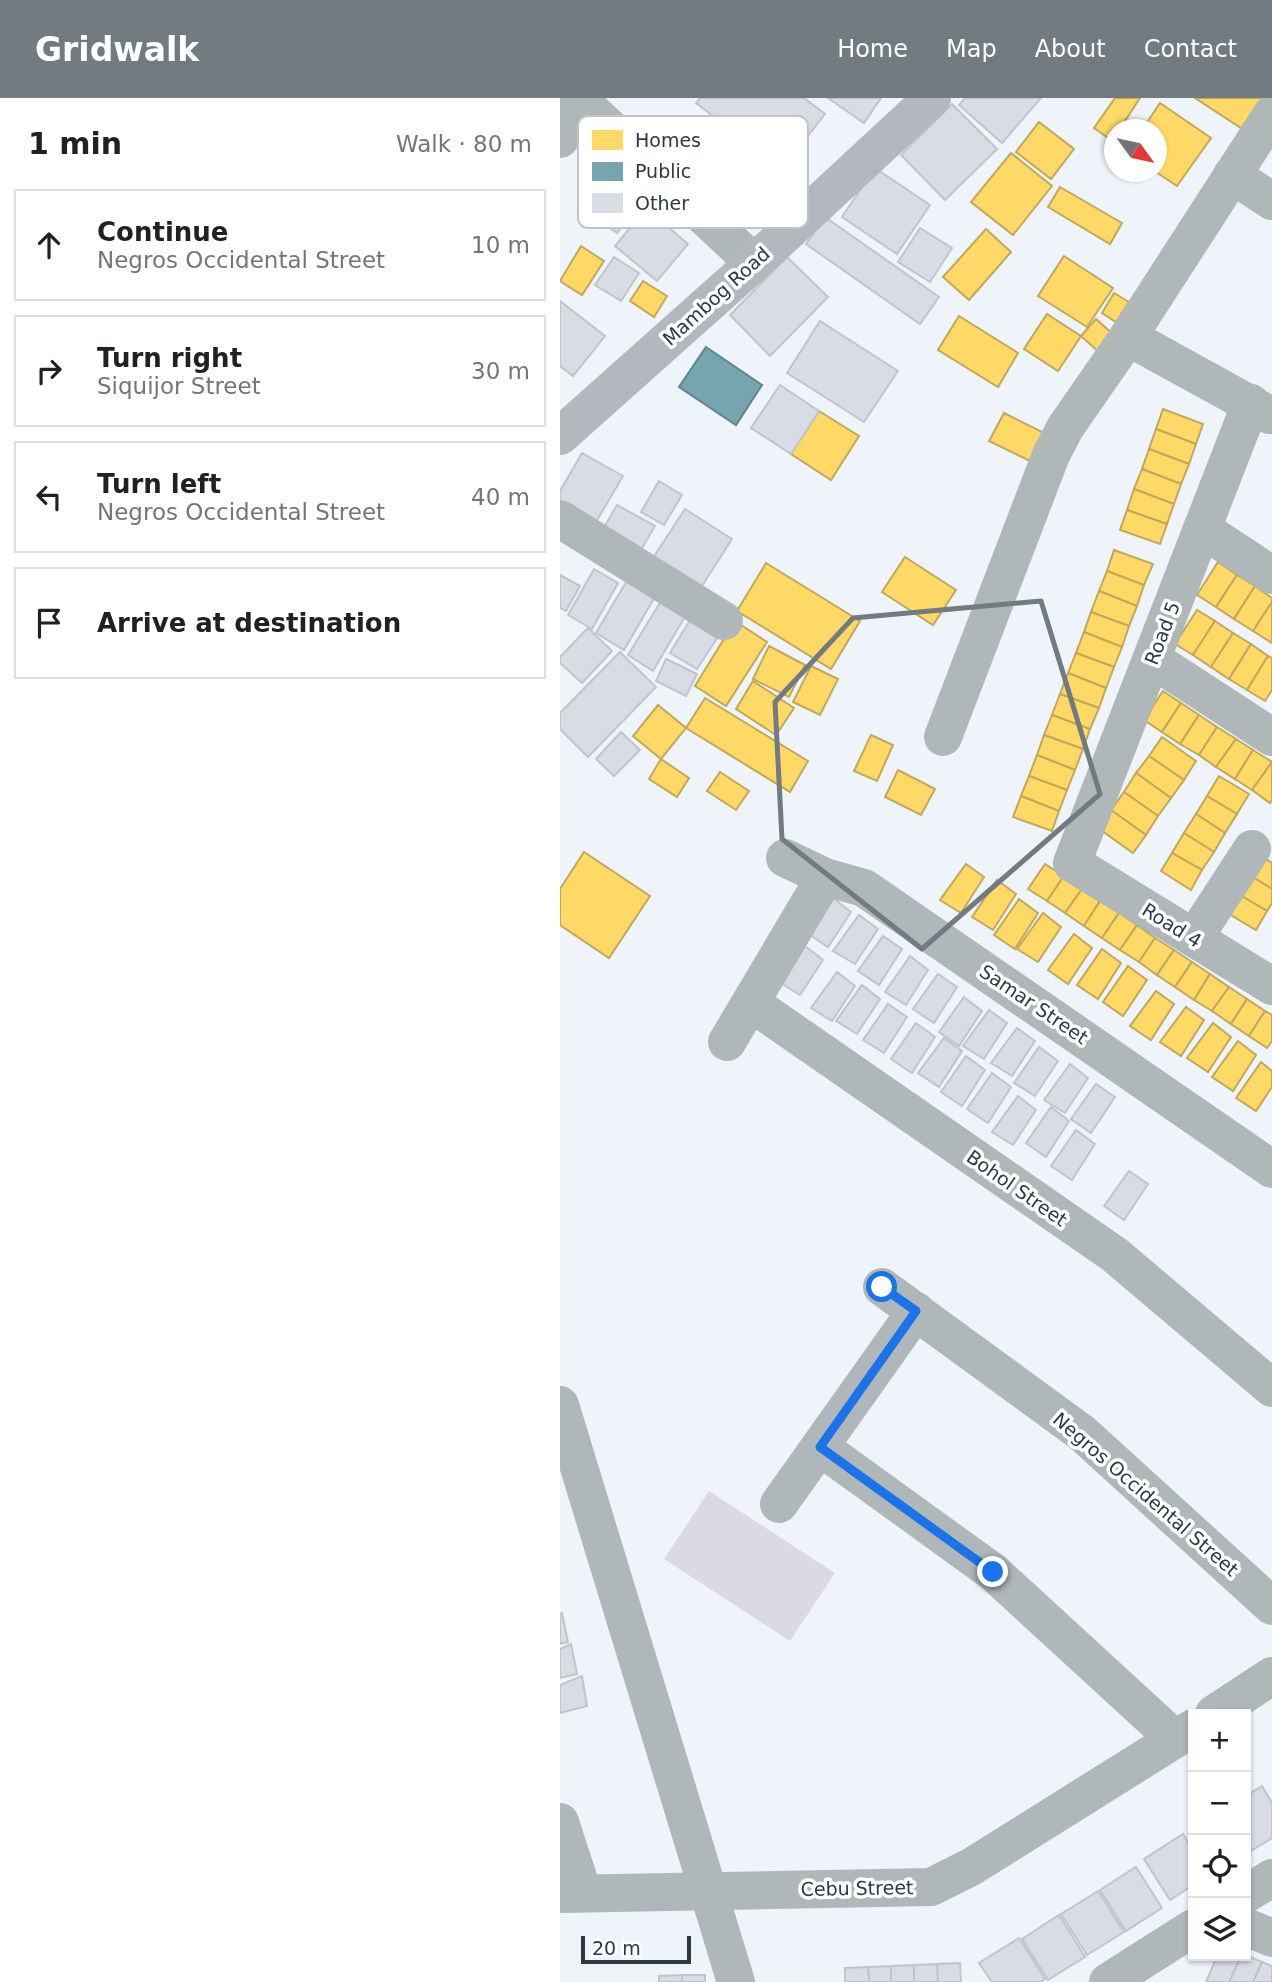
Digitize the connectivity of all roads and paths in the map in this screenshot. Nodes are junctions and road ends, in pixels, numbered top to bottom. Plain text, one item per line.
1 (932, 98) edge
2 (580, 100) edge
3 (1272, 114) edge
4 (597, 116) edge
5 (560, 139) edge
6 (1232, 175) junction
7 (1272, 201) edge
8 (808, 213) edge
9 (717, 228) edge
10 (792, 228) edge
11 (754, 263) junction
12 (1128, 337) junction
13 (1261, 410) edge
14 (560, 436) edge
15 (560, 519) edge
16 (1202, 529) junction
17 (1272, 575) edge
18 (724, 621) dead end
19 (1152, 659) junction
20 (943, 737) dead end
21 (1272, 737) edge
22 (1252, 849) dead end
23 (785, 858) dead end
24 (1072, 863) joint
25 (825, 877) junction
26 (1194, 938) junction
27 (1272, 986) edge
28 (751, 1003) junction
29 (727, 1042) dead end
30 (1272, 1169) edge
31 (882, 1287) dead end
32 (916, 1311) junction
33 (1272, 1388) edge
34 (560, 1405) edge
35 (820, 1447) junction
36 (779, 1504) dead end
37 (1272, 1606) edge
38 (1272, 1676) edge
39 (1222, 1709) edge
40 (1184, 1733) edge
41 (560, 1822) edge
42 (1272, 1878) edge
43 (709, 1889) junction
44 (1251, 1892) edge
45 (571, 1893) edge
46 (1251, 1929) edge
47 (1188, 1931) edge
48 (1272, 1938) edge
49 (736, 1982) edge
50 (1108, 1982) edge

1 - 8 main road, Mambog Road
2 - 4 street
2 - 5 street
3 - 6 street
6 - 7 street
6 - 12 street
9 - 11 street
10 - 11 main road, Mambog Road
11 - 14 main road, Mambog Road
12 - 13 street
12 - 20 street
13 - 16 street, Road 5
15 - 18 street
16 - 17 street
16 - 19 street, Road 5
19 - 21 street
19 - 24 street, Road 5
22 - 26 street
23 - 25 street, Samar Street
24 - 26 street, Road 4
25 - 28 street
25 - 30 street, Samar Street
26 - 27 street, Road 4
28 - 29 street
28 - 33 street, Bohol Street
31 - 32 street, Negros Occidental Street
32 - 35 street
32 - 37 street, Negros Occidental Street
34 - 43 street
35 - 36 street
35 - 40 street
38 - 39 street
40 - 43 street, Cebu Street
41 - 45 street
42 - 44 street
43 - 45 street, Cebu Street
43 - 49 street
46 - 48 street
47 - 50 street

